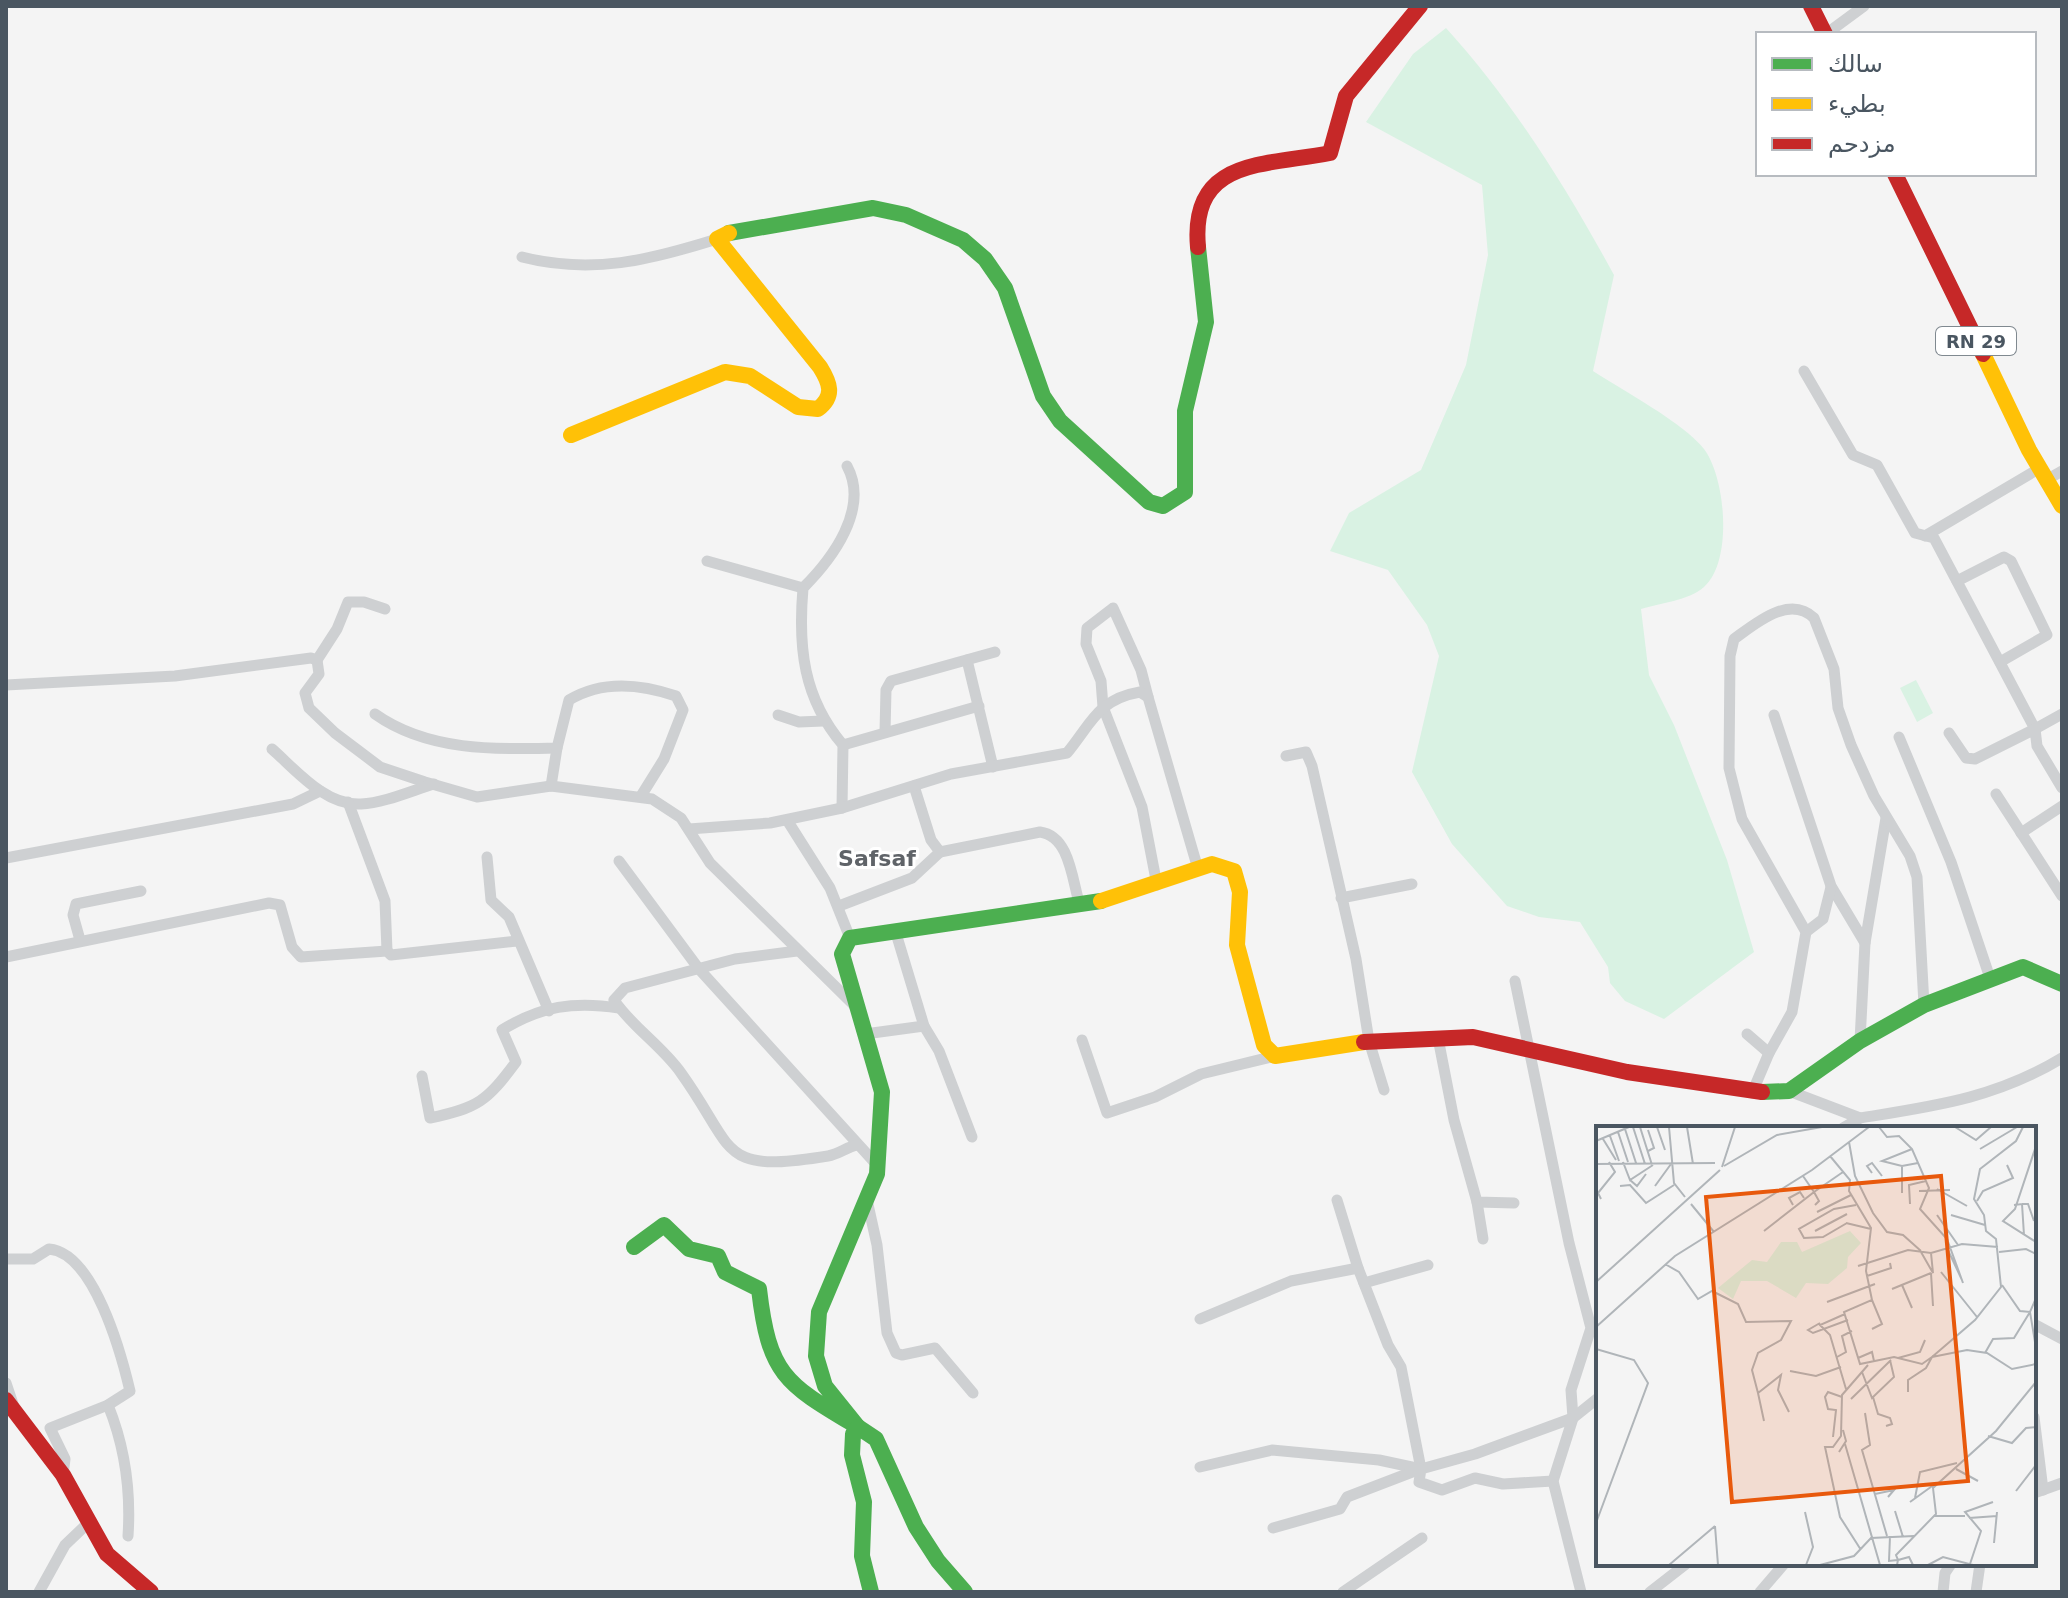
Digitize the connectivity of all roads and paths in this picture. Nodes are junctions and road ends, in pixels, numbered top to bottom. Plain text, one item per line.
1 (1420, 6) edge
2 (1811, 6) edge
3 (1864, 6) edge
4 (1825, 32) edge
5 (1829, 32) edge
6 (1896, 176) edge
7 (717, 239) junction
8 (522, 257) dead end
9 (1804, 371) dead end
10 (571, 435) dead end
11 (847, 466) dead end
12 (2050, 473) edge
13 (2062, 506) edge
14 (1925, 536) junction
15 (707, 561) dead end
16 (1957, 581) junction
17 (803, 588) junction
18 (385, 609) dead end
19 (995, 652) dead end
20 (317, 660) junction
21 (967, 660) junction
22 (2000, 662) junction
23 (6, 685) edge
24 (1148, 697) junction
25 (979, 706) junction
26 (1103, 707) junction
27 (375, 714) dead end
28 (2062, 714) edge
29 (778, 715) dead end
30 (1774, 715) dead end
31 (823, 721) junction
32 (2035, 729) junction
33 (885, 732) junction
34 (1949, 733) dead end
35 (1899, 737) dead end
36 (843, 745) junction
37 (557, 748) junction
38 (272, 749) dead end
39 (1286, 756) dead end
40 (993, 767) junction
41 (2060, 781) edge
42 (437, 784) junction
43 (551, 786) junction
44 (914, 786) junction
45 (320, 791) junction
46 (1996, 794) dead end
47 (641, 796) junction
48 (348, 802) junction
49 (2062, 806) edge
50 (842, 808) junction
51 (1886, 818) junction
52 (787, 820) junction
53 (689, 829) junction
54 (2021, 833) junction
55 (940, 852) junction
56 (487, 857) dead end
57 (6, 858) edge
58 (619, 861) dead end
59 (1198, 869) junction
60 (1412, 884) dead end
61 (1157, 885) junction
62 (1831, 886) junction
63 (141, 891) dead end
64 (2062, 896) edge
65 (1341, 898) junction
66 (839, 906) junction
67 (1080, 906) junction
68 (895, 930) junction
69 (1806, 932) junction
70 (850, 938) junction
71 (80, 940) junction
72 (517, 941) junction
73 (1865, 943) junction
74 (387, 951) junction
75 (797, 951) junction
76 (6, 957) edge
77 (699, 969) junction
78 (1990, 978) junction
79 (1515, 981) dead end
80 (2062, 984) edge
81 (1924, 1005) junction
82 (619, 1008) junction
83 (857, 1008) junction
84 (549, 1011) junction
85 (924, 1026) junction
86 (865, 1034) junction
87 (1747, 1034) dead end
88 (1438, 1038) junction
89 (1082, 1040) dead end
90 (1369, 1041) junction
91 (1860, 1041) junction
92 (1527, 1051) junction
93 (1769, 1053) junction
94 (1275, 1056) junction
95 (2062, 1058) edge
96 (422, 1076) dead end
97 (1384, 1090) dead end
98 (1789, 1091) junction
99 (1752, 1093) junction
100 (1860, 1118) junction
101 (1846, 1126) edge
102 (972, 1137) dead end
103 (857, 1145) junction
104 (877, 1165) junction
105 (867, 1199) junction
106 (1337, 1200) dead end
107 (1477, 1202) junction
108 (1514, 1203) dead end
109 (1483, 1239) dead end
110 (634, 1247) dead end
111 (6, 1259) edge
112 (1428, 1265) dead end
113 (1358, 1268) junction
114 (1364, 1283) junction
115 (1200, 1319) dead end
116 (2036, 1325) edge
117 (2062, 1339) edge
118 (6, 1383) edge
119 (973, 1393) dead end
120 (1596, 1399) edge
121 (6, 1400) edge
122 (108, 1405) junction
123 (1571, 1418) junction
124 (20, 1423) junction
125 (858, 1427) junction
126 (2036, 1454) edge
127 (1200, 1467) dead end
128 (1421, 1469) junction
129 (63, 1475) junction
130 (1553, 1481) junction
131 (2062, 1483) edge
132 (2038, 1492) edge
133 (87, 1524) junction
134 (1273, 1528) dead end
135 (128, 1536) dead end
136 (1422, 1538) dead end
137 (1683, 1566) edge
138 (1782, 1566) edge
139 (1950, 1566) edge
140 (1980, 1566) edge
141 (1579, 1591) edge
142 (39, 1592) edge
143 (151, 1592) edge
144 (871, 1592) edge
145 (965, 1592) edge
146 (1343, 1592) edge
147 (1650, 1592) edge
148 (1760, 1592) edge
149 (1943, 1592) edge
150 (1976, 1592) edge

1 - 7 street
2 - 4 street
3 - 5 street
6 - 12 street, RN 29
7 - 8 street
7 - 10 street
9 - 14 street
11 - 17 street
12 - 13 street, RN 29
12 - 14 street
14 - 16 street
15 - 17 street
16 - 22 street
16 - 22 street
17 - 31 street
18 - 20 street
19 - 21 street
20 - 23 street
20 - 42 street
21 - 25 street
21 - 33 street
22 - 32 street
24 - 26 street
24 - 26 street
24 - 59 street
25 - 33 street
25 - 40 street
26 - 40 street
26 - 61 street
27 - 37 street
28 - 32 street
29 - 31 street
30 - 62 street
31 - 36 street
32 - 34 street
32 - 41 street
33 - 36 street
35 - 78 street
36 - 50 street
37 - 43 street
37 - 47 street
38 - 45 street
39 - 65 street
40 - 44 street
42 - 43 street
42 - 48 street
43 - 47 street
44 - 50 street
44 - 55 street
45 - 48 street
45 - 57 street
46 - 54 street
47 - 53 street
48 - 74 street
49 - 54 street
50 - 52 street
51 - 69 street
51 - 73 street
51 - 81 street
52 - 53 street
52 - 66 street
53 - 75 street
54 - 64 street
55 - 66 street
55 - 67 street
56 - 72 street
58 - 77 street
59 - 61 street
59 - 94 street
60 - 65 street
61 - 67 street
62 - 69 street
62 - 73 street
63 - 71 street
65 - 90 street
66 - 70 street
67 - 68 street
68 - 70 street
68 - 85 street
69 - 93 street
70 - 83 street
71 - 74 street
71 - 76 street
72 - 74 street
72 - 84 street
73 - 91 street
75 - 77 street
75 - 83 street
77 - 82 street
77 - 103 street
78 - 80 street
78 - 81 street
79 - 92 street
81 - 91 street
82 - 84 street
82 - 103 street
83 - 86 street
84 - 96 street
85 - 86 street
85 - 102 street
86 - 104 street
87 - 93 street
88 - 90 street
88 - 92 street
88 - 107 street
89 - 94 street
90 - 94 street
90 - 97 street
91 - 98 street
92 - 99 street
92 - 123 street
93 - 99 street
95 - 100 street
98 - 99 street
98 - 100 street
100 - 101 street
103 - 104 street
104 - 105 street
105 - 119 street
105 - 125 street
106 - 113 street
107 - 108 street
107 - 109 street
110 - 125 street
111 - 122 street
112 - 114 street
113 - 114 street
113 - 115 street
114 - 128 street
116 - 117 street
118 - 124 street
120 - 123 street
121 - 124 street
122 - 129 street
122 - 135 street
123 - 128 street
123 - 130 street
124 - 129 street
125 - 144 street
125 - 145 street
126 - 132 street
127 - 128 street
128 - 130 street
128 - 134 street
129 - 133 street
130 - 141 street
131 - 132 street
133 - 142 street
133 - 143 street
136 - 146 street
137 - 147 street
138 - 148 street
139 - 149 street
140 - 150 street

